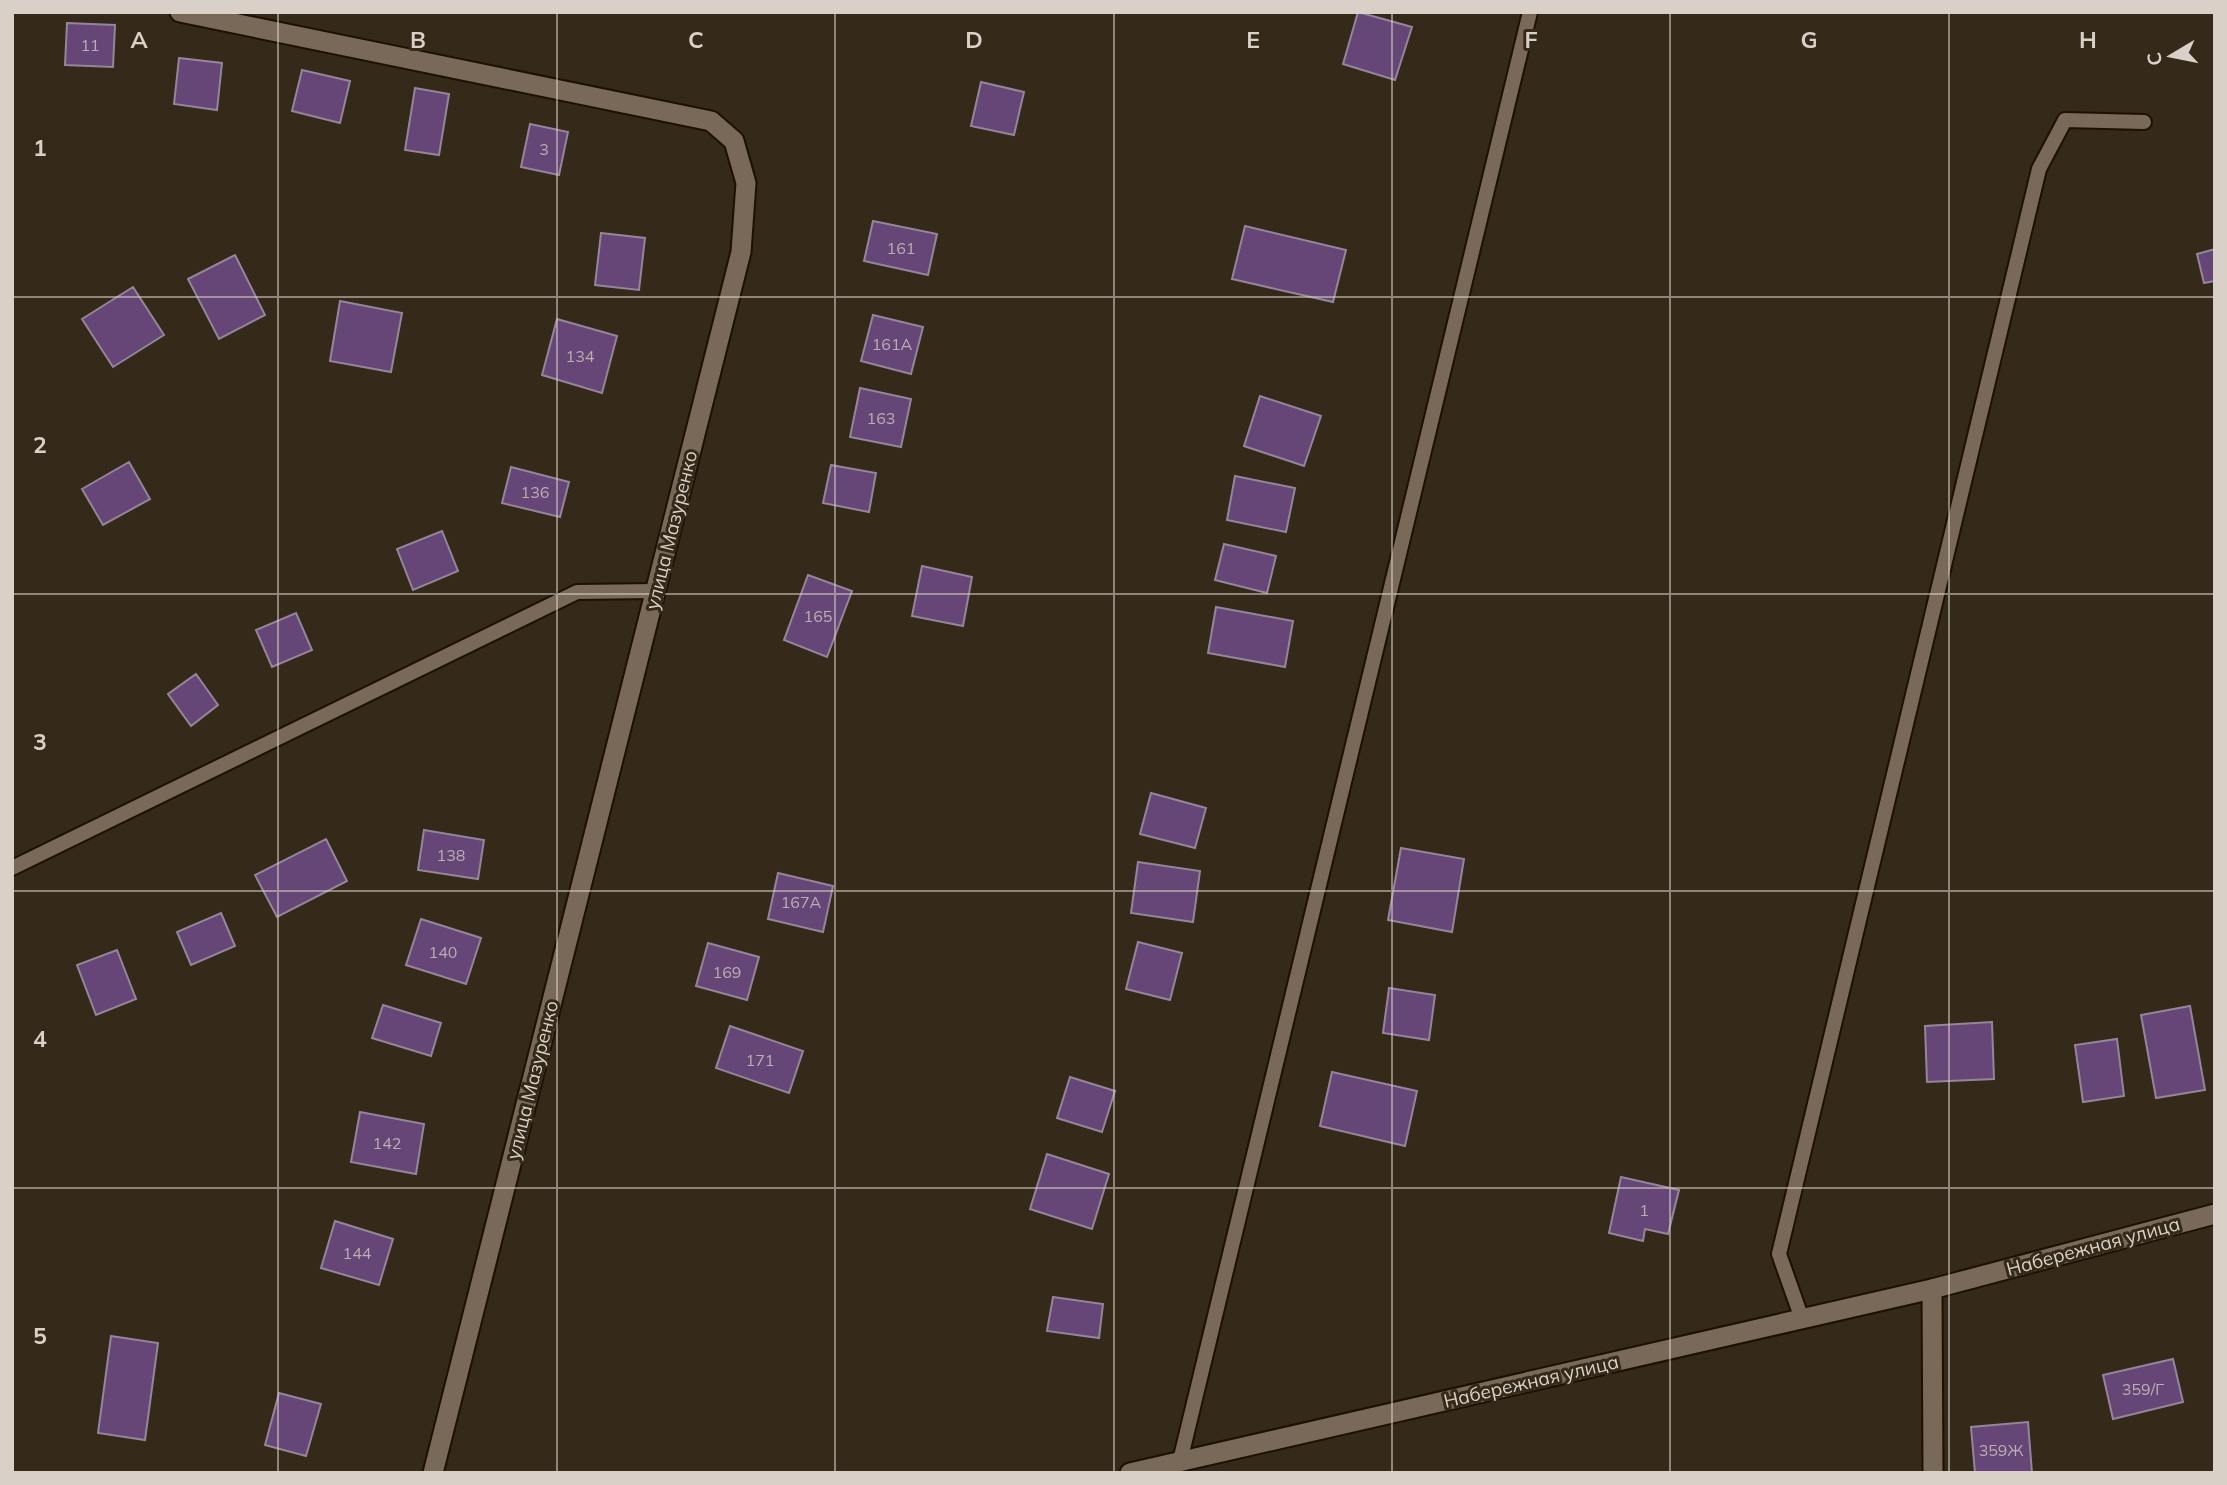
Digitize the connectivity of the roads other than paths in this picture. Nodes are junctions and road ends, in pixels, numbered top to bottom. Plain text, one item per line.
1 (180, 12) edge
2 (1530, 12) edge
3 (2144, 122) dead end
4 (656, 591) junction
5 (12, 868) edge
6 (2215, 1214) edge
7 (1931, 1289) junction
8 (1802, 1319) junction
9 (1180, 1461) junction
10 (433, 1473) edge
11 (1130, 1473) edge
12 (1933, 1473) edge

1 - 4 street, улица Мазуренко
2 - 9 lane
3 - 8 lane
4 - 5 lane
4 - 10 street, улица Мазуренко
6 - 7 street, Набережная улица
7 - 8 street, Набережная улица
7 - 12 street
8 - 9 street, Набережная улица
9 - 11 street, Набережная улица

